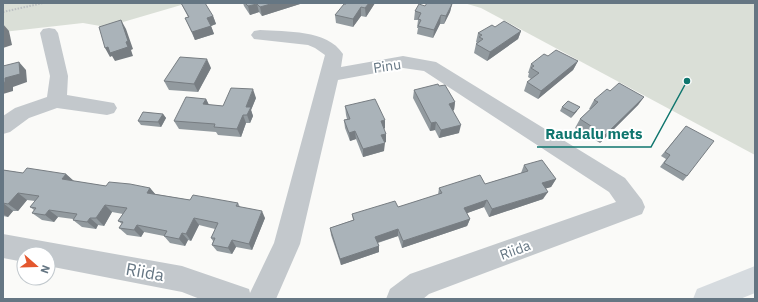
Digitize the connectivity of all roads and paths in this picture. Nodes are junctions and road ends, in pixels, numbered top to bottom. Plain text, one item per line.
1 (43, 3) edge
2 (3, 12) edge
3 (49, 33) dead end
4 (260, 35) dead end
5 (330, 75) junction
6 (56, 100) junction
7 (107, 108) dead end
8 (3, 126) edge
9 (633, 207) joint
10 (3, 246) edge
11 (16, 248) edge
12 (56, 255) edge
13 (755, 279) edge
14 (239, 299) edge
15 (262, 299) edge
16 (400, 299) edge
17 (707, 299) edge

1 - 2 path
3 - 6 street
4 - 5 street
5 - 9 street, Pinu
5 - 15 street
6 - 7 street
6 - 8 street
9 - 16 street, Riida
10 - 11 street, Riida
12 - 14 street, Riida
13 - 17 main road

